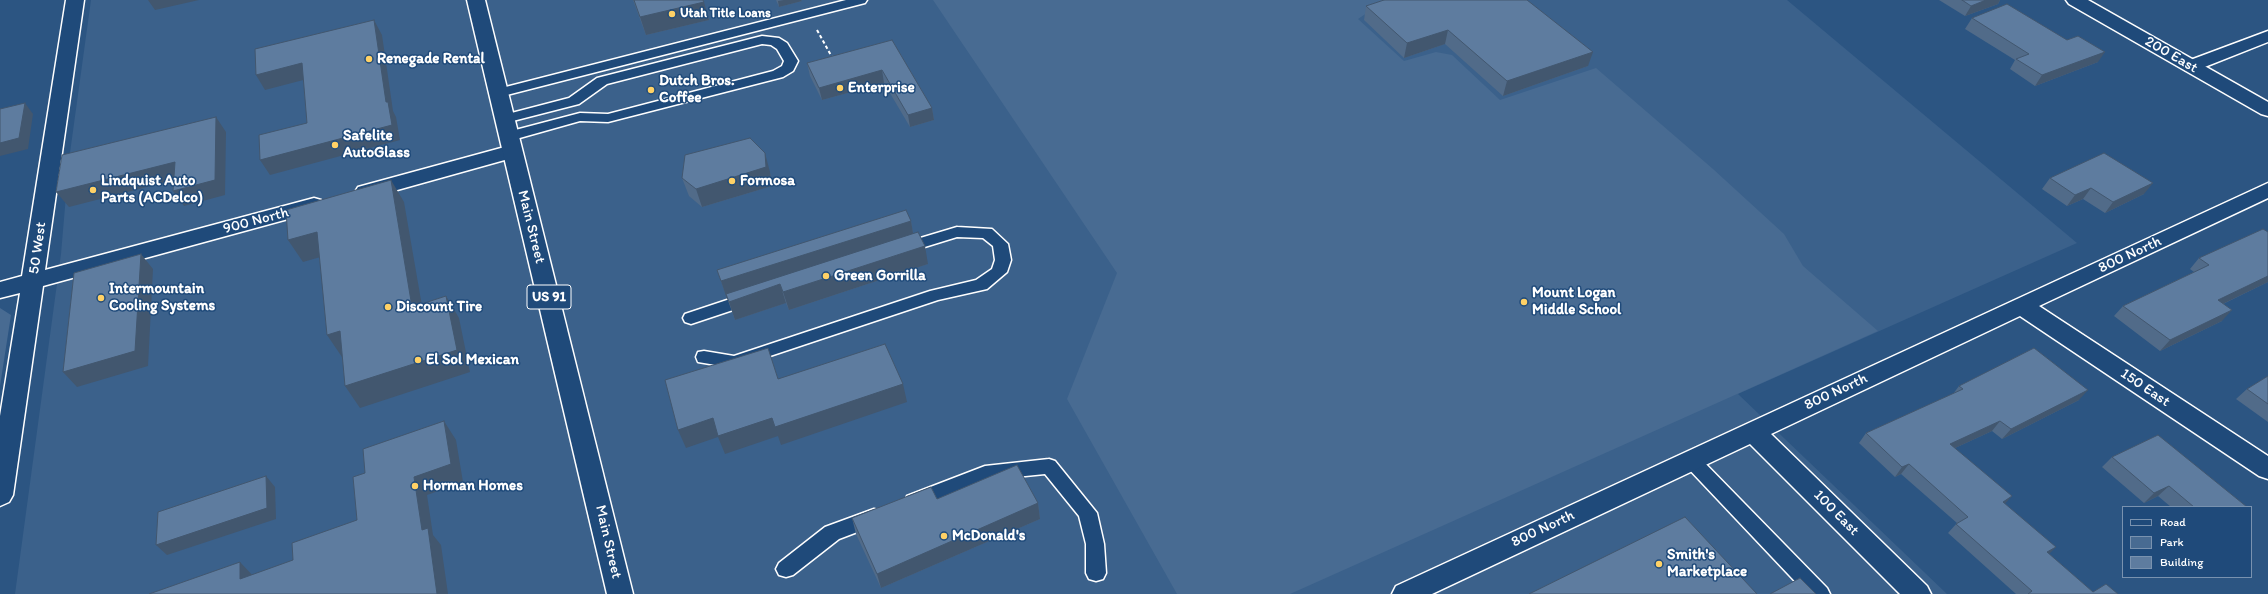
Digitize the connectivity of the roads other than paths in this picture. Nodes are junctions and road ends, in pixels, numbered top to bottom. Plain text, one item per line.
1 (75, 0) edge
2 (476, 0) edge
3 (861, 0) edge
4 (2075, 0) edge
5 (2268, 36) edge
6 (2191, 66) junction
7 (498, 93) junction
8 (2268, 110) edge
9 (509, 135) junction
10 (2268, 190) edge
11 (887, 254) edge
12 (34, 280) junction
13 (0, 290) edge
14 (767, 293) edge
15 (2022, 306) junction
16 (691, 318) dead end
17 (704, 357) dead end
18 (1753, 431) junction
19 (1691, 460) junction
20 (2268, 469) edge
21 (0, 495) edge
22 (786, 570) dead end
23 (1096, 573) dead end
24 (620, 594) edge
25 (1405, 594) edge
26 (1820, 594) edge
27 (1918, 594) edge

1 - 12 street, 50 West
2 - 7 street, Main Street / US 91
3 - 7 lane
4 - 6 street, 200 East
5 - 6 street
6 - 8 street, 200 East
7 - 9 street, Main Street / US 91
9 - 9 lane
9 - 12 street, 900 North
9 - 24 street, Main Street / US 91
10 - 15 street, 800 North
11 - 17 lane
12 - 13 street, 900 North
12 - 21 street, 50 West
14 - 16 lane
15 - 18 street, 800 North
15 - 20 street, 150 East
18 - 19 street, 800 North
18 - 27 street, 100 East
19 - 25 street, 800 North
19 - 26 lane
22 - 23 lane

